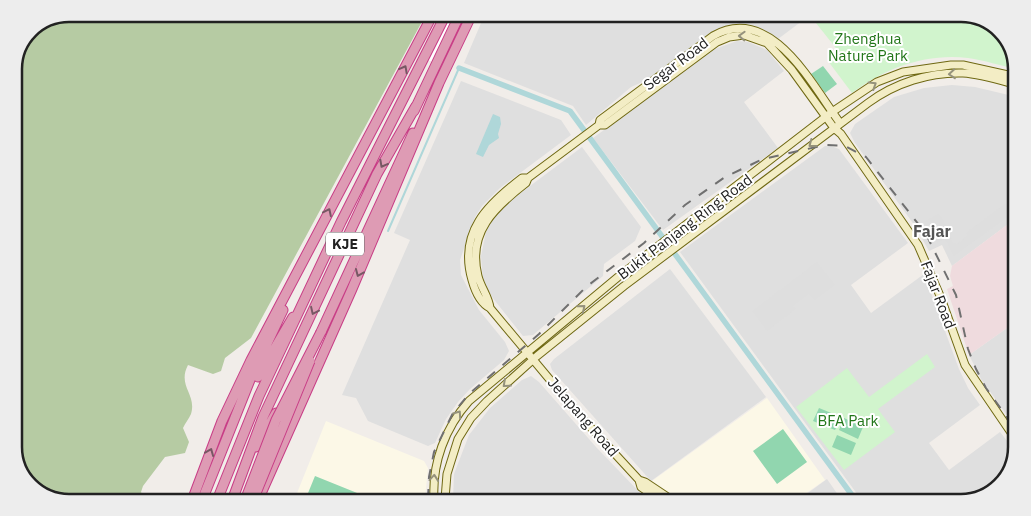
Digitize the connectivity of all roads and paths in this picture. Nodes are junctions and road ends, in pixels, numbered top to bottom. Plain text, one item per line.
1 (429, 22) edge
2 (443, 22) edge
3 (456, 22) edge
4 (468, 22) edge
5 (1008, 75) edge
6 (439, 83) junction
7 (1008, 83) edge
8 (416, 106) junction
9 (832, 112) junction
10 (825, 118) junction
11 (840, 123) junction
12 (600, 125) junction
13 (834, 128) junction
14 (841, 134) junction
15 (384, 191) junction
16 (684, 226) junction
17 (691, 236) junction
18 (315, 239) junction
19 (352, 289) junction
20 (304, 302) junction
21 (320, 332) junction
22 (527, 353) junction
23 (533, 360) junction
24 (235, 419) junction
25 (1008, 428) edge
26 (239, 480) junction
27 (639, 480) junction
28 (195, 494) edge
29 (205, 494) edge
30 (220, 494) edge
31 (234, 494) edge
32 (248, 494) edge
33 (256, 494) edge
34 (261, 494) edge
35 (434, 494) edge
36 (446, 494) edge
37 (651, 494) edge
38 (663, 494) edge

18 -> 1 highway
2 - 20 highway, KJE
3 - 8 highway, KJE
4 - 6 highway
9 -> 5 street, Bukit Panjang Ring Road
6 - 15 highway
6 -> 19 highway
7 -> 11 street, Bukit Panjang Ring Road
8 - 15 highway
8 -> 26 highway, KJE
9 - 10 street, Bukit Panjang Ring Road
9 - 11 street, Segar Road
9 - 12 street, Segar Road
10 -> 12 street, Segar Road
10 - 13 street, Segar Road
10 - 16 street, Bukit Panjang Ring Road
11 - 13 street, Bukit Panjang Ring Road
11 - 14 street, Fajar Road
12 - 22 street, Segar Road
13 - 14 street, Fajar Road
13 -> 17 street, Bukit Panjang Ring Road
14 - 25 street, Fajar Road
15 - 21 highway
16 - 17 street
22 -> 16 street, Bukit Panjang Ring Road
17 - 23 street, Bukit Panjang Ring Road
18 - 24 highway
28 -> 18 highway
19 - 26 highway
19 - 34 highway
20 - 24 highway
20 - 30 highway, KJE
21 - 32 highway, bridge
21 - 33 highway, bridge
22 - 23 street, Jelapang Road
35 -> 22 street, Bukit Panjang Ring Road
23 - 27 street, Jelapang Road
23 -> 36 street, Bukit Panjang Ring Road
24 - 29 highway
26 - 31 highway, KJE
27 - 37 street, Jelapang Road
27 - 38 street, Jelapang Road

